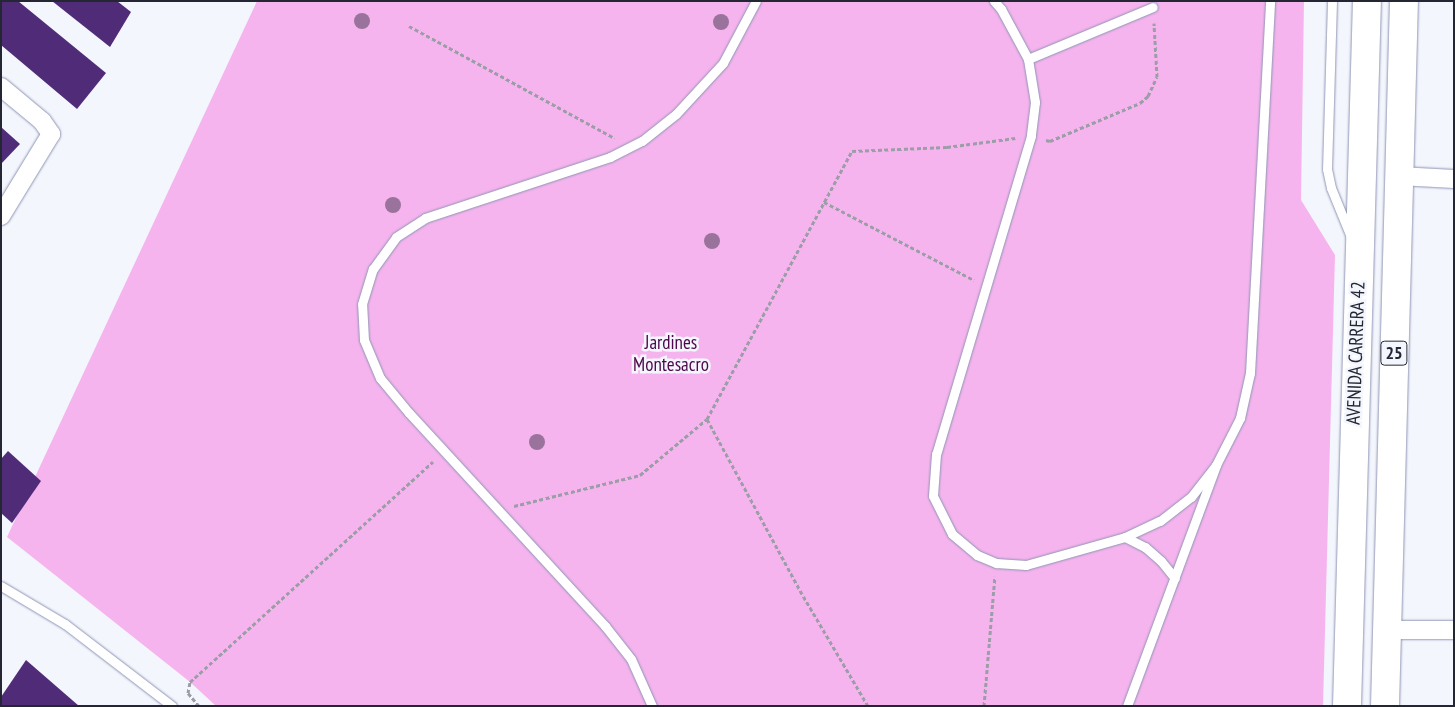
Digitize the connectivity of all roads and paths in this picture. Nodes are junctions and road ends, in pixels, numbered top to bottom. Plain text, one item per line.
1 (756, 1) edge
2 (994, 1) edge
3 (1270, 1) edge
4 (1332, 1) edge
5 (1367, 1) edge
6 (1404, 1) edge
7 (1153, 7) joint
8 (409, 26) dead end
9 (1028, 59) junction
10 (1, 87) edge
11 (1031, 136) junction
12 (630, 146) junction
13 (1399, 176) junction
14 (1454, 179) edge
15 (824, 202) junction
16 (1, 216) edge
17 (1359, 256) junction
18 (987, 287) junction
19 (1393, 408) junction
20 (707, 419) junction
21 (445, 451) junction
22 (1216, 466) junction
23 (498, 510) junction
24 (1351, 527) junction
25 (1125, 537) junction
26 (996, 563) junction
27 (1175, 578) junction
28 (1, 586) edge
29 (1386, 630) junction
30 (1454, 630) edge
31 (172, 706) edge
32 (199, 706) edge
33 (652, 706) edge
34 (868, 706) edge
35 (984, 706) edge
36 (1127, 706) edge
37 (1347, 706) edge
38 (1385, 706) edge

1 - 12 lane
2 - 9 lane
3 - 22 lane
4 - 17 lane
5 - 17 highway, AVENIDA CARRERA 42 / 25
6 - 13 highway, AVENIDA CARRERA 42 / 25
7 - 9 lane
7 - 11 path
8 - 12 path
9 - 11 lane
10 - 16 street
11 - 15 path
11 - 18 lane
12 - 21 lane
13 - 14 street
13 - 19 highway, AVENIDA CARRERA 42 / 25
15 - 18 path
15 - 20 path
17 - 24 highway, AVENIDA CARRERA 42 / 25
18 - 26 lane
19 - 24 highway
19 - 29 highway, AVENIDA CARRERA 42 / 25
20 - 23 path
20 - 34 path
21 - 23 lane
21 - 32 path
22 - 25 lane
22 - 27 lane
23 - 33 lane
24 - 37 highway, AVENIDA CARRERA 42 / 25
25 - 26 lane
25 - 27 lane
26 - 35 path
27 - 36 lane
28 - 31 lane
29 - 30 street
29 - 38 highway, AVENIDA CARRERA 42 / 25

